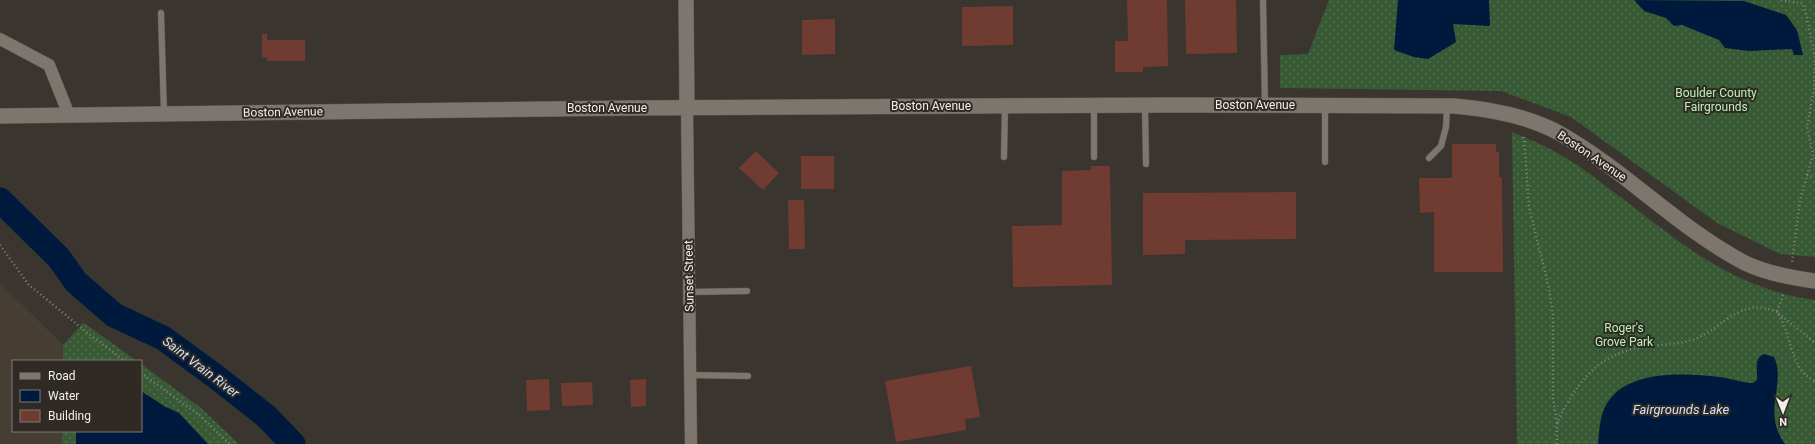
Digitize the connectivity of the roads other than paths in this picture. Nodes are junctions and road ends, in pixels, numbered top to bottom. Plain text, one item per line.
1 (686, 0) edge
2 (1263, 0) edge
3 (162, 13) dead end
4 (0, 39) edge
5 (1094, 105) junction
6 (1145, 105) junction
7 (1265, 105) junction
8 (1324, 105) junction
9 (1005, 106) junction
10 (1447, 106) junction
11 (687, 108) junction
12 (164, 114) junction
13 (69, 115) junction
14 (0, 116) edge
15 (1094, 157) dead end
16 (1004, 158) dead end
17 (1428, 158) dead end
18 (1325, 162) dead end
19 (1146, 164) dead end
20 (1815, 281) edge
21 (689, 292) junction
22 (746, 292) dead end
23 (690, 375) junction
24 (748, 376) dead end
25 (691, 444) edge

1 - 11 street
2 - 7 lane
3 - 12 lane
4 - 13 street
5 - 6 street, Boston Avenue
5 - 9 street, Boston Avenue
5 - 15 lane
6 - 7 street, Boston Avenue
6 - 19 lane
7 - 8 street, Boston Avenue
8 - 10 street, Boston Avenue
8 - 18 lane
9 - 11 street, Boston Avenue
9 - 16 lane
10 - 17 lane
10 - 20 street, Boston Avenue
11 - 12 street, Boston Avenue
11 - 21 street, Sunset Street
12 - 13 street, Boston Avenue
13 - 14 street, Boston Avenue
21 - 22 lane
21 - 23 street, Sunset Street
23 - 24 lane
23 - 25 street, Sunset Street

